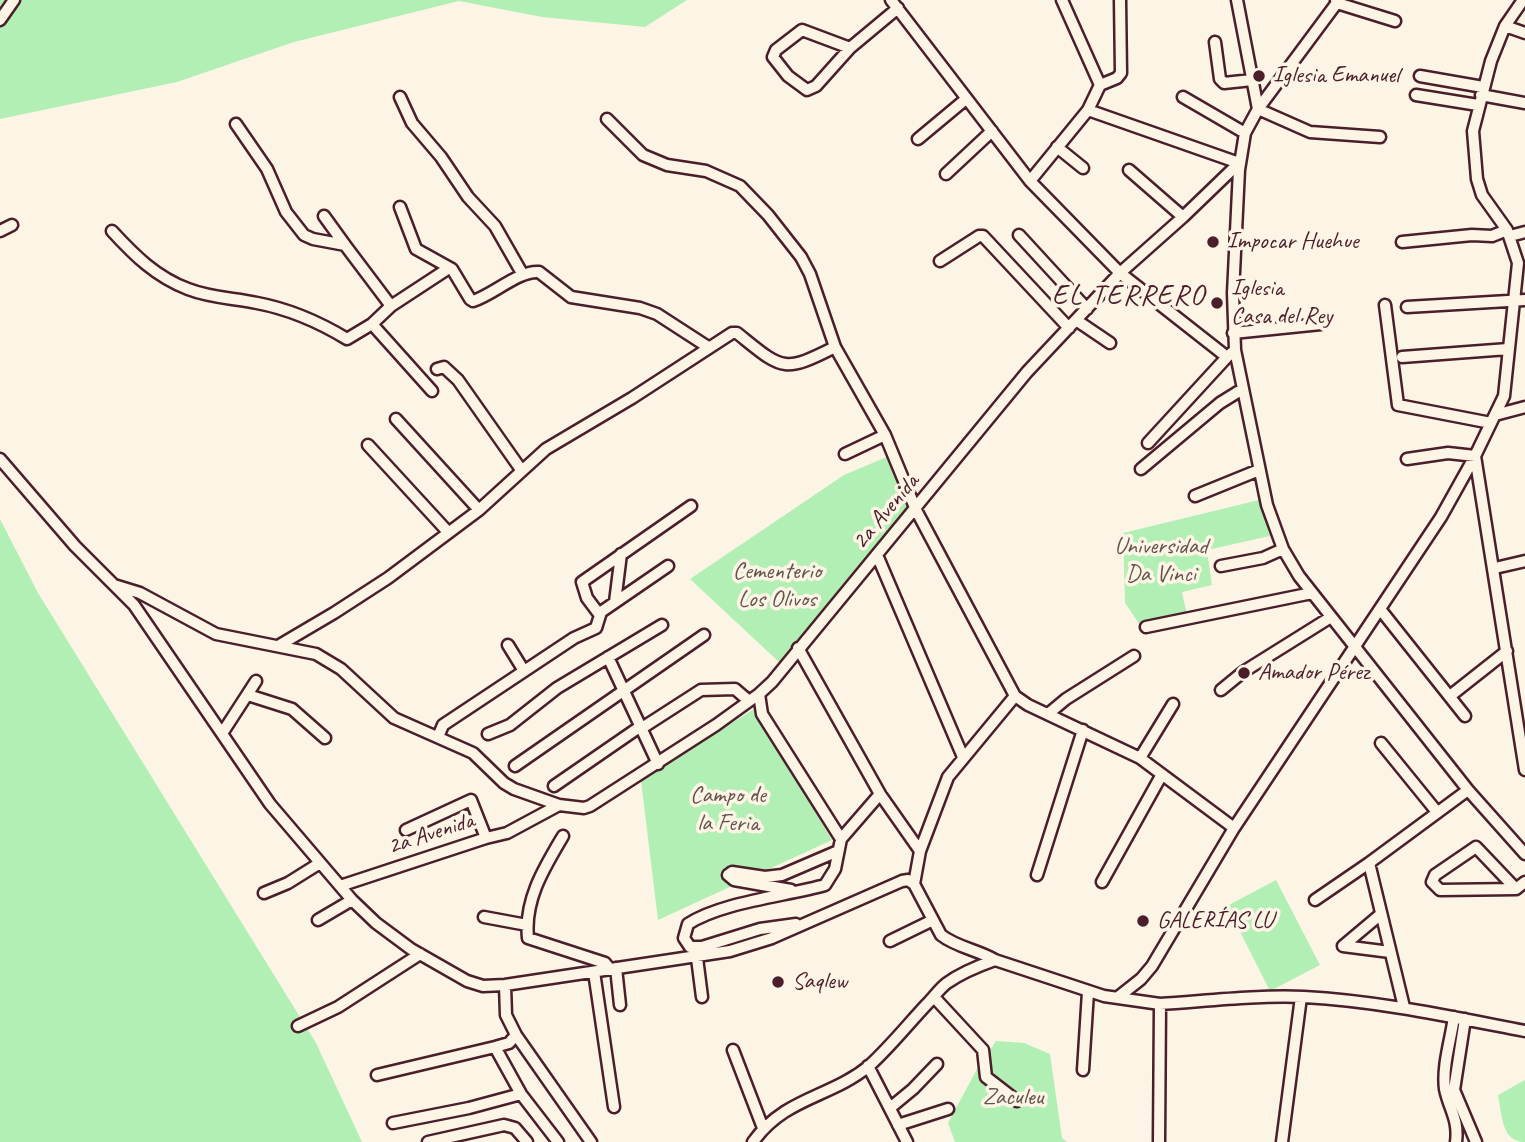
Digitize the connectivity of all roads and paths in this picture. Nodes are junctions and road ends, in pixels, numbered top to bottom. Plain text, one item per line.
1 (15, 0) edge
2 (1062, 0) edge
3 (1120, 0) edge
4 (1237, 0) edge
5 (1523, 0) edge
6 (1337, 1) edge
7 (895, 4) edge
8 (0, 20) edge
9 (1395, 21) dead end
10 (1505, 26) junction
11 (1525, 33) edge
12 (1215, 42) dead end
13 (850, 47) junction
14 (1420, 76) dead end
15 (1252, 80) junction
16 (1100, 85) junction
17 (1416, 95) dead end
18 (1480, 95) junction
19 (400, 97) dead end
20 (1182, 97) dead end
21 (966, 99) junction
22 (1525, 103) edge
23 (1258, 109) junction
24 (1088, 110) junction
25 (607, 119) dead end
26 (236, 124) dead end
27 (992, 131) junction
28 (1245, 133) junction
29 (1380, 137) dead end
30 (918, 139) dead end
31 (1058, 147) junction
32 (1239, 163) junction
33 (1083, 168) dead end
34 (1129, 170) dead end
35 (946, 174) dead end
36 (1030, 181) junction
37 (400, 206) dead end
38 (324, 216) dead end
39 (1184, 217) junction
40 (12, 225) dead end
41 (0, 230) edge
42 (112, 231) dead end
43 (1525, 232) edge
44 (1509, 233) junction
45 (1019, 235) dead end
46 (1402, 242) dead end
47 (345, 245) junction
48 (940, 261) dead end
49 (1521, 263) edge
50 (449, 268) junction
51 (1120, 273) junction
52 (523, 275) junction
53 (1520, 300) edge
54 (1385, 305) dead end
55 (390, 306) junction
56 (1408, 307) dead end
57 (1087, 309) junction
58 (1076, 320) junction
59 (372, 324) junction
60 (1321, 324) dead end
61 (1069, 328) junction
62 (1233, 333) junction
63 (1110, 343) dead end
64 (708, 347) junction
65 (835, 347) junction
66 (1508, 349) junction
67 (1231, 353) junction
68 (1402, 357) dead end
69 (437, 369) dead end
70 (1241, 390) junction
71 (432, 391) dead end
72 (1525, 407) edge
73 (396, 419) dead end
74 (1493, 419) junction
75 (885, 435) junction
76 (1148, 443) dead end
77 (368, 444) dead end
78 (845, 454) dead end
79 (1475, 456) junction
80 (0, 459) edge
81 (1407, 459) dead end
82 (1141, 469) dead end
83 (1259, 470) junction
84 (522, 471) junction
85 (1195, 496) dead end
86 (691, 506) dead end
87 (479, 510) junction
88 (916, 510) junction
89 (448, 532) junction
90 (1283, 549) junction
91 (621, 554) junction
92 (877, 555) junction
93 (1525, 561) edge
94 (668, 566) dead end
95 (1221, 566) dead end
96 (1494, 568) junction
97 (114, 585) junction
98 (1312, 593) junction
99 (615, 602) junction
100 (1380, 609) junction
101 (599, 614) junction
102 (1331, 617) junction
103 (662, 625) dead end
104 (1146, 627) dead end
105 (704, 635) dead end
106 (508, 645) dead end
107 (1354, 645) junction
108 (278, 646) junction
109 (797, 648) junction
110 (1507, 651) junction
111 (1134, 656) dead end
112 (608, 657) junction
113 (524, 671) junction
114 (257, 681) dead end
115 (625, 690) junction
116 (1221, 690) dead end
117 (759, 694) junction
118 (248, 695) junction
119 (1015, 696) junction
120 (1450, 696) junction
121 (749, 701) junction
122 (1173, 704) dead end
123 (1048, 714) junction
124 (1465, 716) dead end
125 (641, 727) junction
126 (1083, 730) junction
127 (223, 732) junction
128 (488, 734) dead end
129 (438, 737) junction
130 (325, 738) dead end
131 (1381, 744) dead end
132 (962, 757) junction
133 (1140, 758) junction
134 (658, 764) junction
135 (515, 766) dead end
136 (1525, 770) edge
137 (1161, 776) junction
138 (554, 786) dead end
139 (1468, 790) junction
140 (880, 794) junction
141 (559, 805) junction
142 (1437, 813) junction
143 (1234, 828) junction
144 (406, 830) dead end
145 (563, 836) dead end
146 (486, 838) junction
147 (841, 839) junction
148 (920, 850) junction
149 (838, 851) junction
150 (1525, 855) edge
151 (320, 863) junction
152 (1369, 863) junction
153 (1038, 875) dead end
154 (1102, 882) dead end
155 (1525, 882) edge
156 (914, 884) junction
157 (340, 886) junction
158 (1516, 890) junction
159 (798, 891) junction
160 (264, 893) dead end
161 (352, 900) junction
162 (1314, 900) dead end
163 (1381, 914) junction
164 (484, 917) dead end
165 (318, 920) dead end
166 (933, 920) junction
167 (814, 921) junction
168 (527, 925) junction
169 (890, 941) dead end
170 (1390, 952) junction
171 (420, 954) junction
172 (697, 957) junction
173 (995, 960) junction
174 (613, 969) junction
175 (594, 972) junction
176 (505, 985) junction
177 (1088, 992) junction
178 (702, 997) dead end
179 (934, 997) junction
180 (1301, 997) junction
181 (1117, 998) junction
182 (1160, 1004) junction
183 (620, 1005) dead end
184 (1404, 1007) junction
185 (1459, 1018) junction
186 (298, 1026) dead end
187 (1525, 1031) edge
188 (516, 1035) junction
189 (495, 1047) junction
190 (733, 1050) dead end
191 (937, 1064) dead end
192 (868, 1066) junction
193 (1083, 1070) dead end
194 (377, 1076) dead end
195 (521, 1094) junction
196 (1017, 1101) dead end
197 (614, 1107) dead end
198 (890, 1108) junction
199 (948, 1109) dead end
200 (393, 1123) dead end
201 (898, 1125) junction
202 (763, 1128) junction
203 (1459, 1141) edge
204 (428, 1142) edge
205 (527, 1142) edge
206 (558, 1142) edge
207 (591, 1142) edge
208 (753, 1142) edge
209 (907, 1142) edge
210 (1159, 1142) edge
211 (1282, 1142) edge
212 (1476, 1142) edge

1 - 8 street
2 - 16 street
3 - 16 street
4 - 15 street
5 - 10 street
6 - 9 street
6 - 23 street
7 - 13 street
7 - 21 street
10 - 11 street
10 - 18 street
12 - 15 street
13 - 13 street
14 - 18 street
15 - 23 street
16 - 24 street
17 - 18 street
18 - 22 street
18 - 44 street
19 - 52 street
20 - 28 street
21 - 27 street
21 - 30 street
23 - 28 street
23 - 29 street
24 - 31 street
24 - 32 street
25 - 65 street
26 - 47 street
27 - 35 street
27 - 36 street
28 - 32 street
31 - 33 street
31 - 36 street
32 - 39 street, 2a Avenida
32 - 62 street
34 - 39 street
36 - 51 street
37 - 50 street
38 - 47 street
39 - 51 street, 2a Avenida
40 - 41 street
42 - 59 street
43 - 44 street
44 - 46 street
44 - 49 street
45 - 57 street
47 - 55 street
48 - 61 street
49 - 53 street
50 - 52 street
50 - 55 street
51 - 57 street, 2a Avenida
51 - 67 street
52 - 64 street
53 - 56 street
53 - 66 street
54 - 74 street
55 - 59 street
57 - 58 street, 2a Avenida
58 - 61 street, 2a Avenida
58 - 63 street
59 - 71 street
60 - 62 street
61 - 88 street, 2a Avenida
62 - 67 street
64 - 65 street
64 - 84 street
65 - 75 street
66 - 68 street
66 - 74 street
67 - 70 street
67 - 76 street
69 - 84 street
70 - 82 street
70 - 83 street
72 - 74 street
73 - 87 street
74 - 79 street
75 - 78 street
75 - 88 street
77 - 89 street
79 - 81 street
79 - 96 street
79 - 100 street
80 - 97 street
83 - 85 street
83 - 90 street
84 - 87 street
86 - 91 street
87 - 89 street
88 - 92 street, 2a Avenida
88 - 119 street
89 - 108 street
90 - 95 street
90 - 98 street
91 - 99 street
91 - 101 street
92 - 109 street, 2a Avenida
92 - 132 street
93 - 96 street
94 - 99 street
96 - 110 street
97 - 108 street
97 - 127 street
98 - 102 street
98 - 104 street
99 - 101 street
100 - 107 street
100 - 120 street
101 - 113 street
102 - 107 street
102 - 116 street
103 - 112 street
105 - 115 street
106 - 113 street
107 - 139 street
107 - 143 street
108 - 129 street
109 - 117 street, 2a Avenida
109 - 140 street
110 - 120 street
110 - 136 street
111 - 123 street
112 - 115 street
112 - 128 street
113 - 129 street
114 - 118 street
115 - 125 street
115 - 135 street
117 - 121 street, 2a Avenida
117 - 147 street
118 - 127 street
118 - 130 street
119 - 123 street
119 - 132 street
120 - 124 street
121 - 125 street
121 - 134 street, 2a Avenida
122 - 133 street
123 - 126 street
125 - 134 street
125 - 138 street
126 - 133 street
126 - 153 street
127 - 151 street
129 - 141 street
131 - 142 street
132 - 148 street
133 - 137 street
134 - 141 street, 2a Avenida
137 - 143 street
137 - 154 street
139 - 142 street
139 - 150 street
140 - 147 street
140 - 148 street
141 - 146 street, 2a Avenida
142 - 152 street
143 - 181 street
144 - 146 street
145 - 168 street
146 - 157 street, 2a Avenida
147 - 149 street
148 - 156 street
149 - 159 street
149 - 159 street
151 - 157 street
151 - 160 street
152 - 162 street
152 - 163 street
155 - 158 street
156 - 166 street
156 - 167 street
157 - 161 street
158 - 158 street
159 - 167 street
161 - 165 street
161 - 171 street
163 - 170 street
163 - 170 street
164 - 168 street
166 - 169 street
166 - 173 street
167 - 172 street
168 - 174 street
170 - 184 street
171 - 176 street
171 - 186 street
172 - 174 street
172 - 178 street
173 - 177 street
173 - 179 street
174 - 175 street
174 - 183 street
175 - 176 street
175 - 197 street
176 - 188 street
177 - 181 street
177 - 193 street
179 - 192 street
179 - 196 street
180 - 182 street
180 - 184 street
180 - 211 street
181 - 182 street
182 - 210 street
184 - 185 street
185 - 187 street
185 - 203 street
185 - 212 street
188 - 189 street
188 - 207 street
189 - 194 street
189 - 195 street
190 - 202 street
191 - 198 street
192 - 198 street
192 - 202 street
195 - 200 street
195 - 206 street
198 - 201 street
199 - 201 street
201 - 209 street
202 - 208 street
204 - 205 street

